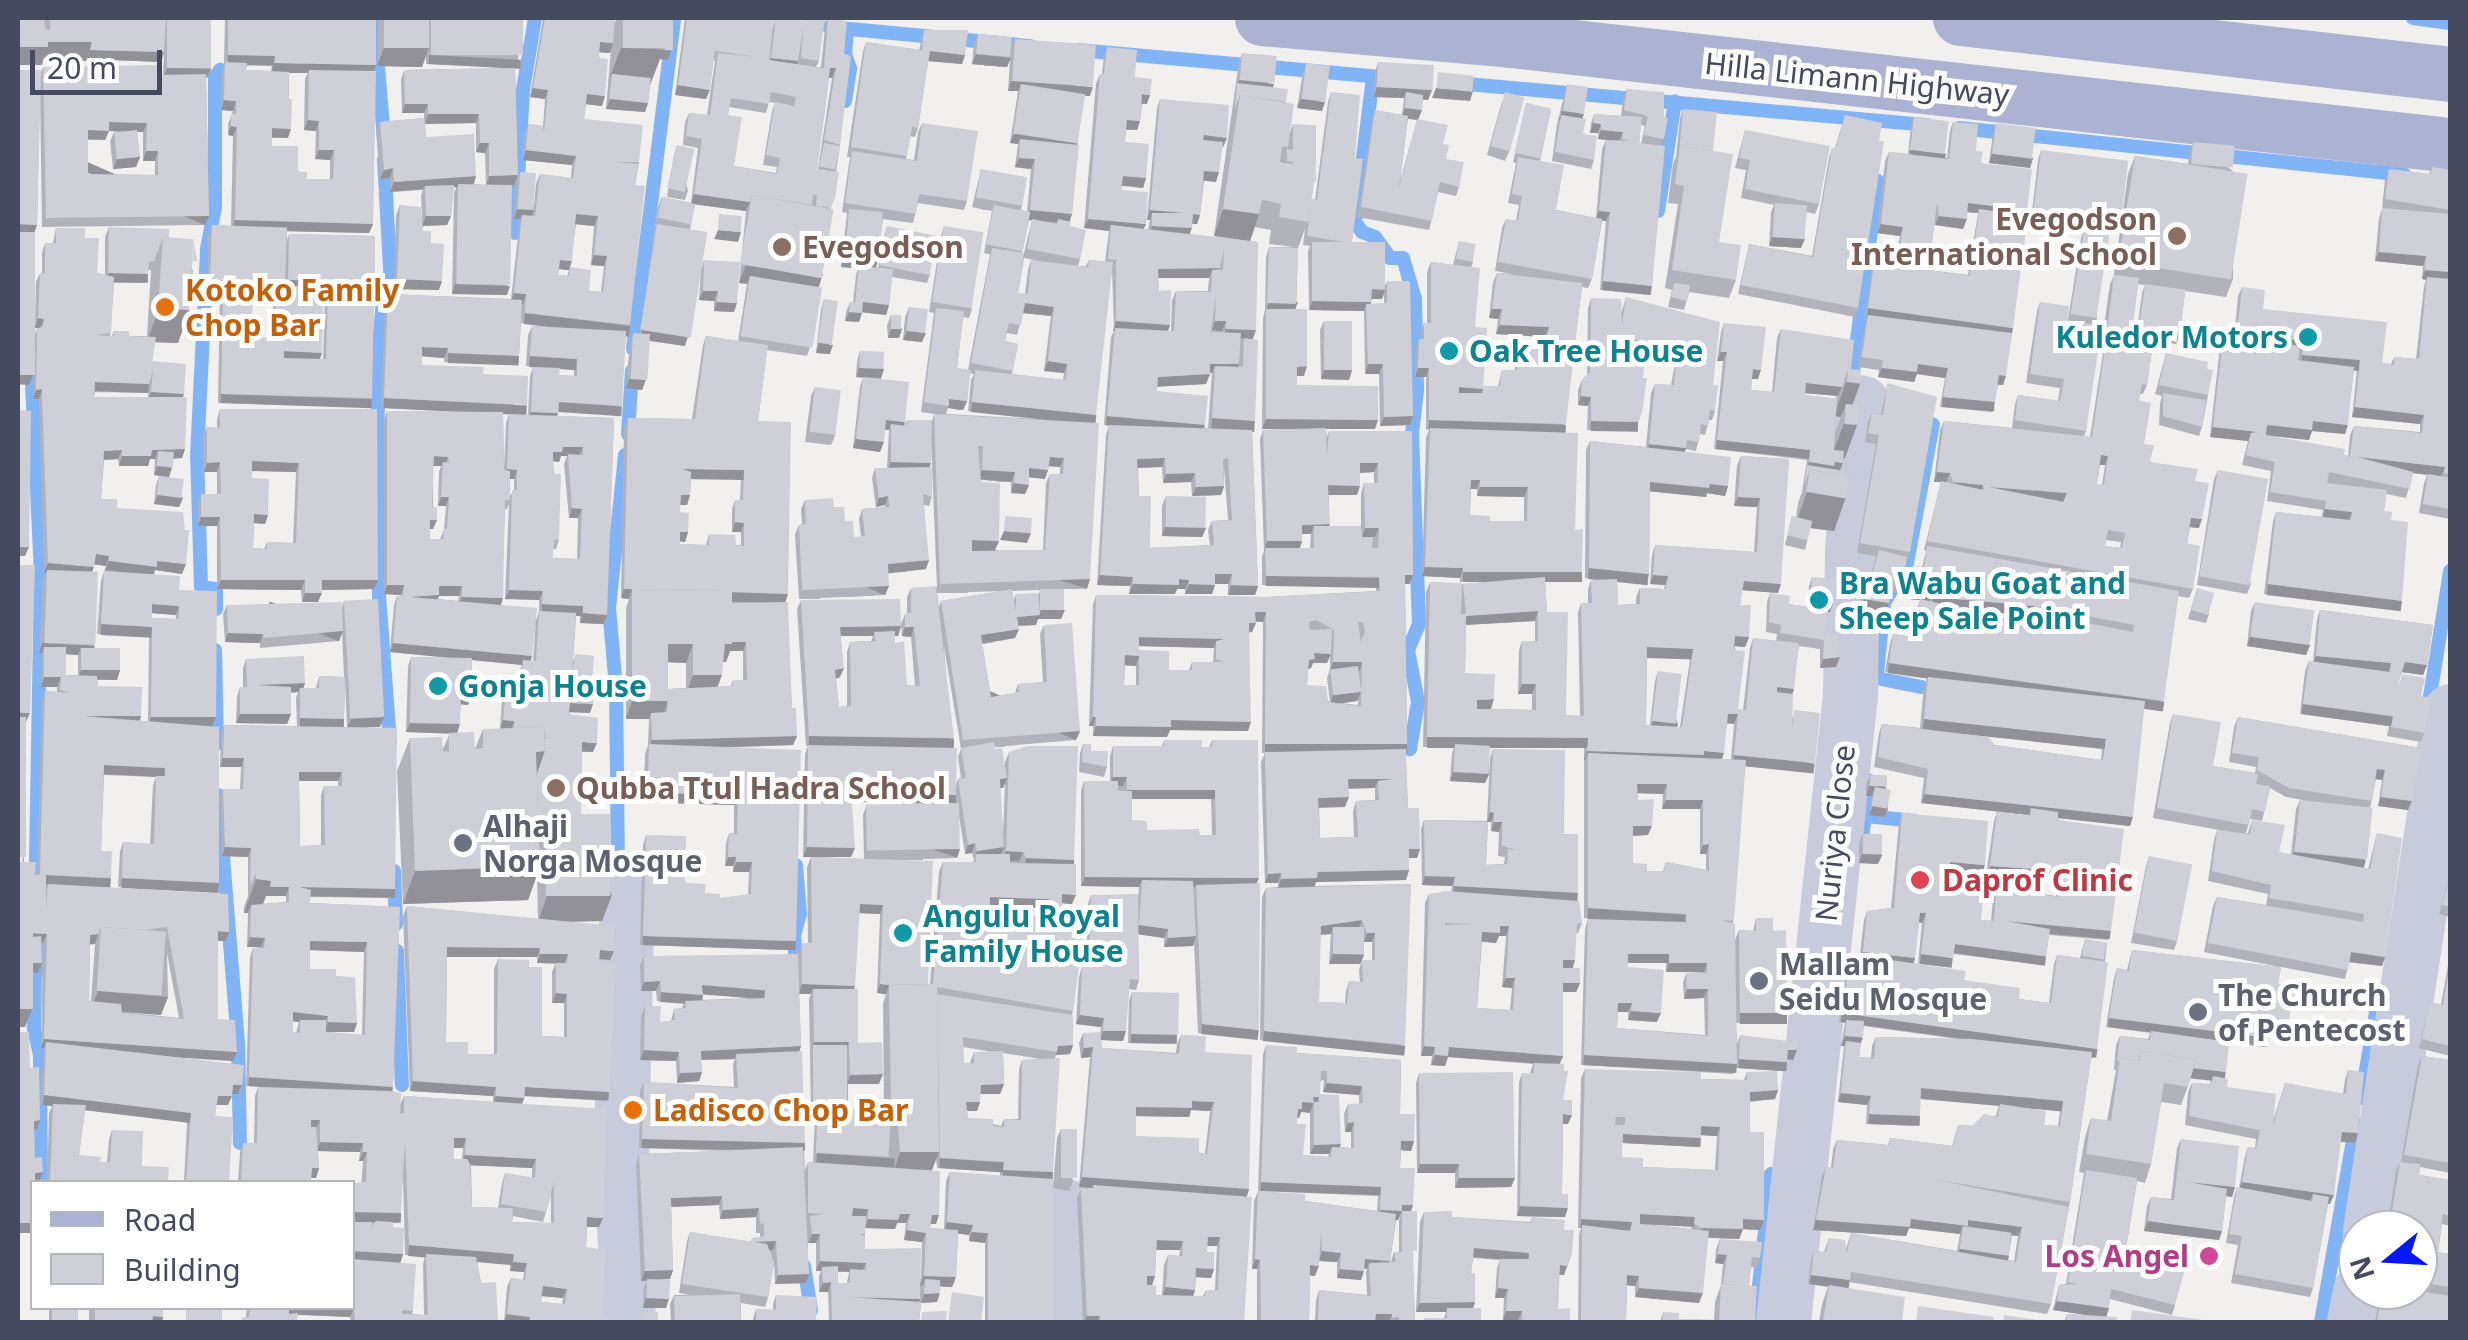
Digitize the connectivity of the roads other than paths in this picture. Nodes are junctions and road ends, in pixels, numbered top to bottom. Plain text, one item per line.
1 (1262, 18) edge
2 (1960, 18) edge
3 (2450, 74) edge
4 (2450, 146) edge
5 (1862, 402) edge
6 (2450, 711) edge
7 (627, 882) dead end
8 (1066, 1206) dead end
9 (2373, 1210) edge
10 (628, 1322) edge
11 (1062, 1322) edge
12 (1783, 1322) edge

1 - 4 main road, Hilla Limann Highway
2 - 3 main road
5 - 12 street, Nuriya Close
6 - 9 street
7 - 10 street
8 - 11 street

